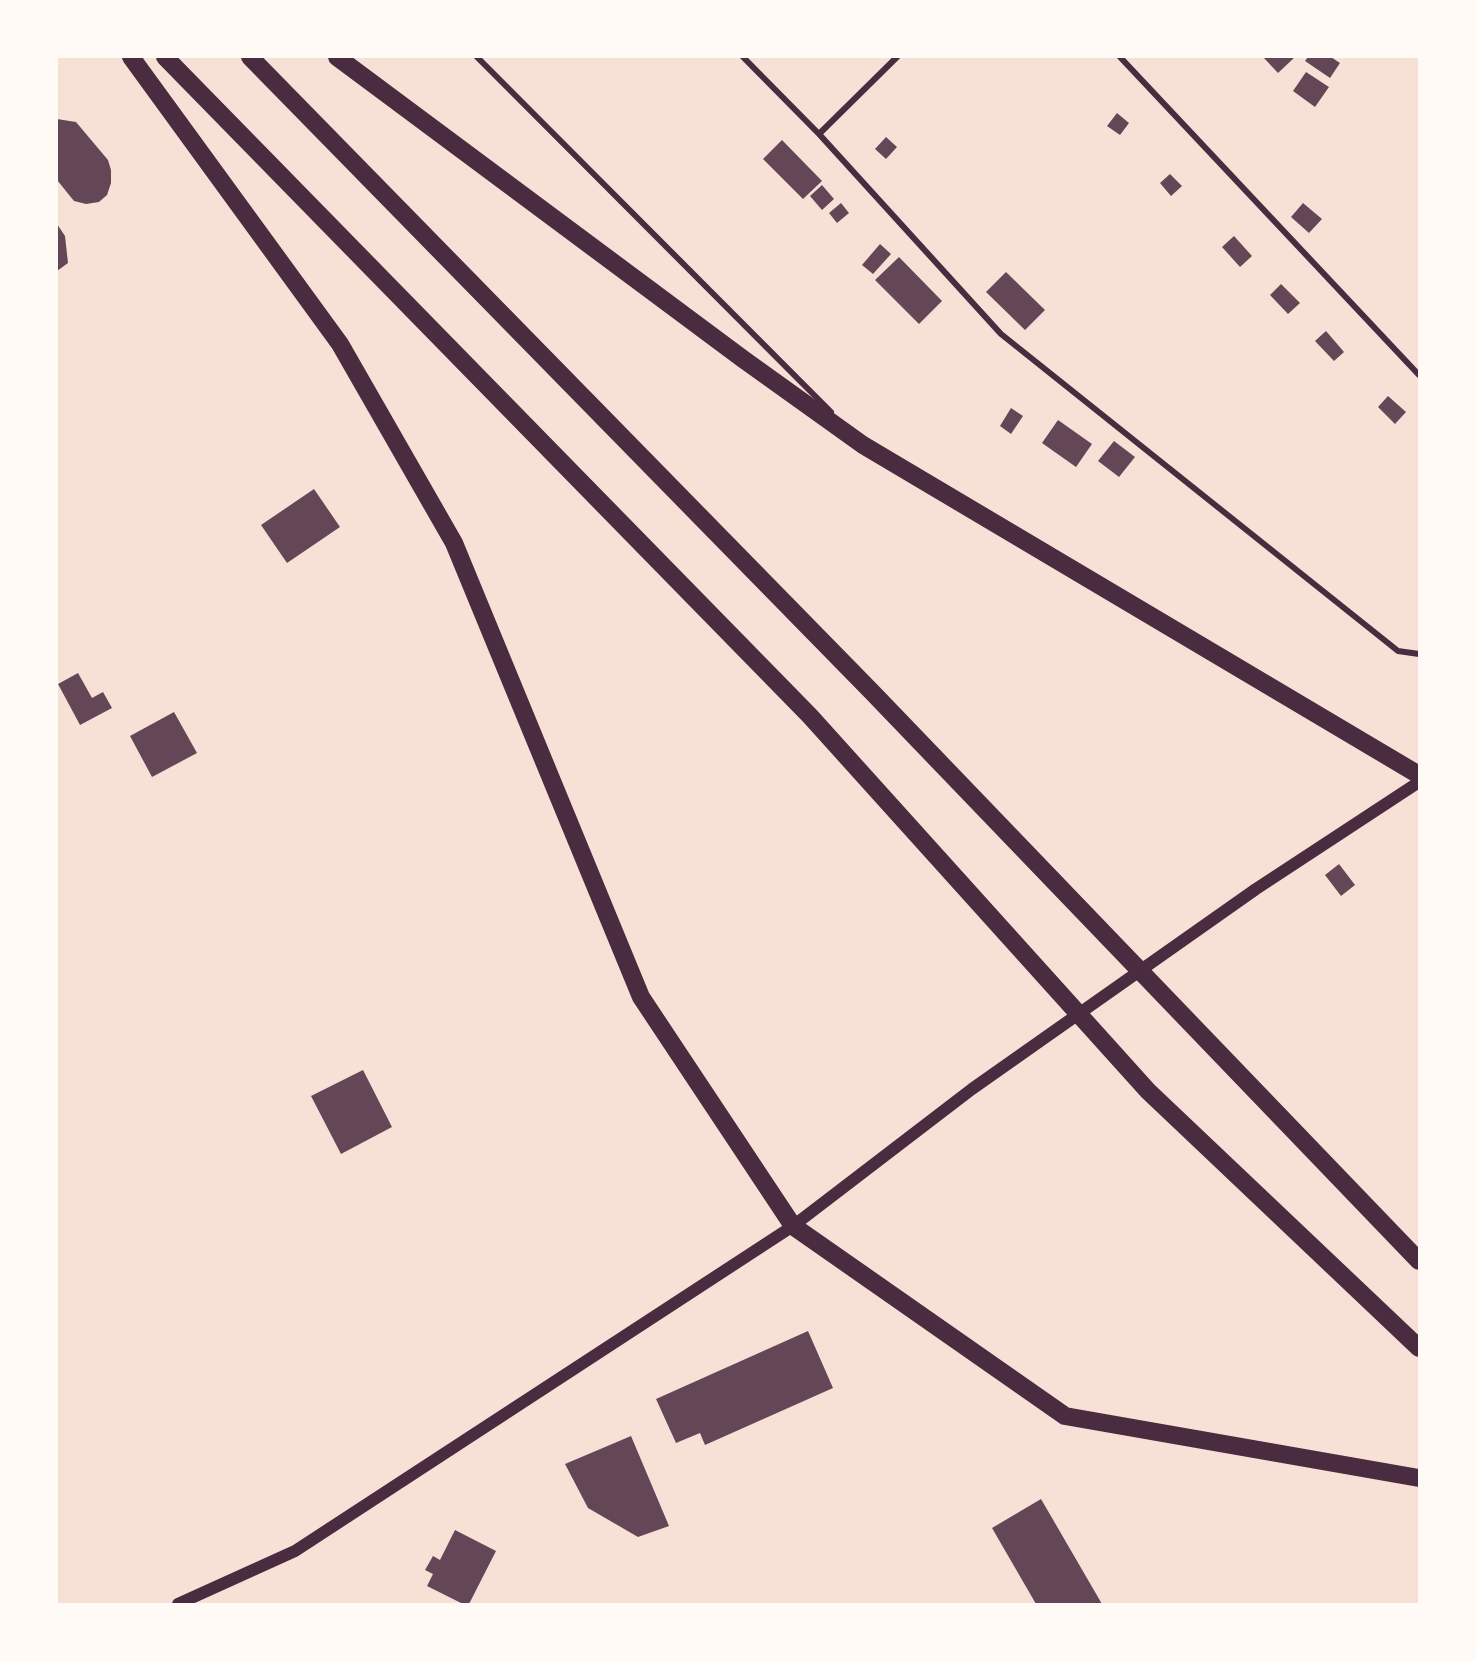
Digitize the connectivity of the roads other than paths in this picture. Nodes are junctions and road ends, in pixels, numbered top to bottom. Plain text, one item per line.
1 (131, 57) edge
2 (165, 57) edge
3 (250, 57) edge
4 (337, 57) edge
5 (477, 57) edge
6 (743, 57) edge
7 (897, 57) edge
8 (1120, 57) edge
9 (819, 134) junction
10 (1419, 375) edge
11 (863, 445) junction
12 (1419, 654) edge
13 (1419, 775) edge
14 (1419, 782) edge
15 (793, 1226) junction
16 (1419, 1261) edge
17 (1419, 1348) edge
18 (1419, 1478) edge
19 (178, 1604) edge

1 - 15 highway
2 - 17 highway
3 - 16 highway
4 - 11 highway
5 - 11 street
6 - 9 street
7 - 9 street
8 - 10 street
9 - 12 street
11 - 13 highway
14 - 15 main road
15 - 18 highway
15 - 19 main road

